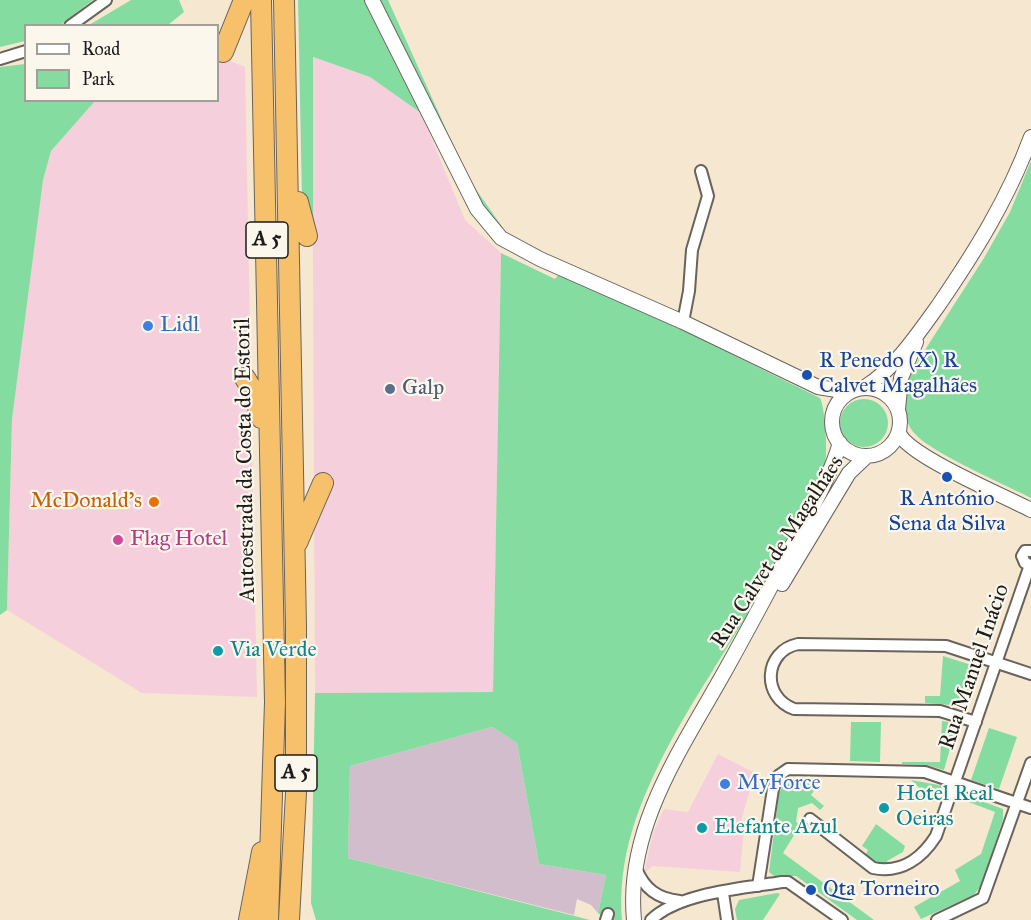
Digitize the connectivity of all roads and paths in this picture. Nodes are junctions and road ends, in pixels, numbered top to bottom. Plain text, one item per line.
1 (106, 0) edge
2 (244, 0) edge
3 (261, 0) edge
4 (284, 0) edge
5 (372, 0) edge
6 (73, 24) edge
7 (24, 52) edge
8 (223, 52) dead end
9 (0, 59) edge
10 (1031, 137) edge
11 (288, 140) junction
12 (701, 171) dead end
13 (307, 236) dead end
14 (683, 322) junction
15 (922, 329) junction
16 (245, 378) dead end
17 (818, 387) junction
18 (865, 387) junction
19 (849, 392) junction
20 (898, 409) junction
21 (834, 412) junction
22 (899, 433) junction
23 (840, 443) junction
24 (889, 447) junction
25 (918, 453) junction
26 (867, 456) junction
27 (269, 480) junction
28 (323, 483) dead end
29 (1031, 510) edge
30 (295, 548) junction
31 (1031, 551) edge
32 (1031, 565) edge
33 (997, 661) junction
34 (725, 671) junction
35 (1031, 674) edge
36 (976, 722) junction
37 (1030, 767) edge
38 (955, 781) junction
39 (274, 793) junction
40 (1016, 803) junction
41 (1031, 808) edge
42 (810, 819) dead end
43 (635, 866) junction
44 (758, 886) junction
45 (723, 893) junction
46 (683, 901) junction
47 (249, 920) edge
48 (268, 920) edge
49 (289, 920) edge
50 (634, 920) edge
51 (651, 920) edge
52 (727, 920) edge
53 (842, 920) edge
54 (937, 920) edge

1 - 6 street
2 - 8 highway
3 - 27 highway, Autoestrada da Costa do Estoril / A 5
4 - 11 highway, A 5
5 - 14 street
7 - 9 street
10 - 15 street
11 - 13 highway
11 - 30 highway, A 5
12 - 14 street
14 - 17 street
15 - 18 street
15 - 20 street
16 - 27 highway
17 - 19 street
17 - 21 street
18 - 19 street
18 - 20 street
19 - 21 street
20 - 22 street
21 - 23 street
22 - 24 street
22 - 25 street
23 - 26 street
23 - 34 street, Rua Calvet de Magalhães
24 - 25 street
24 - 26 street
25 - 29 street
26 - 34 street, Rua Calvet de Magalhães
27 - 39 highway, Autoestrada da Costa do Estoril / A 5
28 - 30 highway
30 - 49 highway, A 5
31 - 32 street, Rua Manuel Inácio
32 - 33 street, Rua Manuel Inácio
33 - 35 street
33 - 36 street, Rua Manuel Inácio
33 - 36 street
34 - 43 street, Rua Calvet de Magalhães
36 - 38 street, Rua Manuel Inácio
37 - 40 street
38 - 40 street
38 - 42 street, Rua Manuel Inácio
38 - 44 street
39 - 47 highway
39 - 48 highway, Autoestrada da Costa do Estoril / A 5
40 - 41 street
40 - 54 street
43 - 46 street
43 - 50 street, Rua Calvet de Magalhães
44 - 45 street
44 - 53 street
45 - 46 street
45 - 52 street
46 - 51 street

